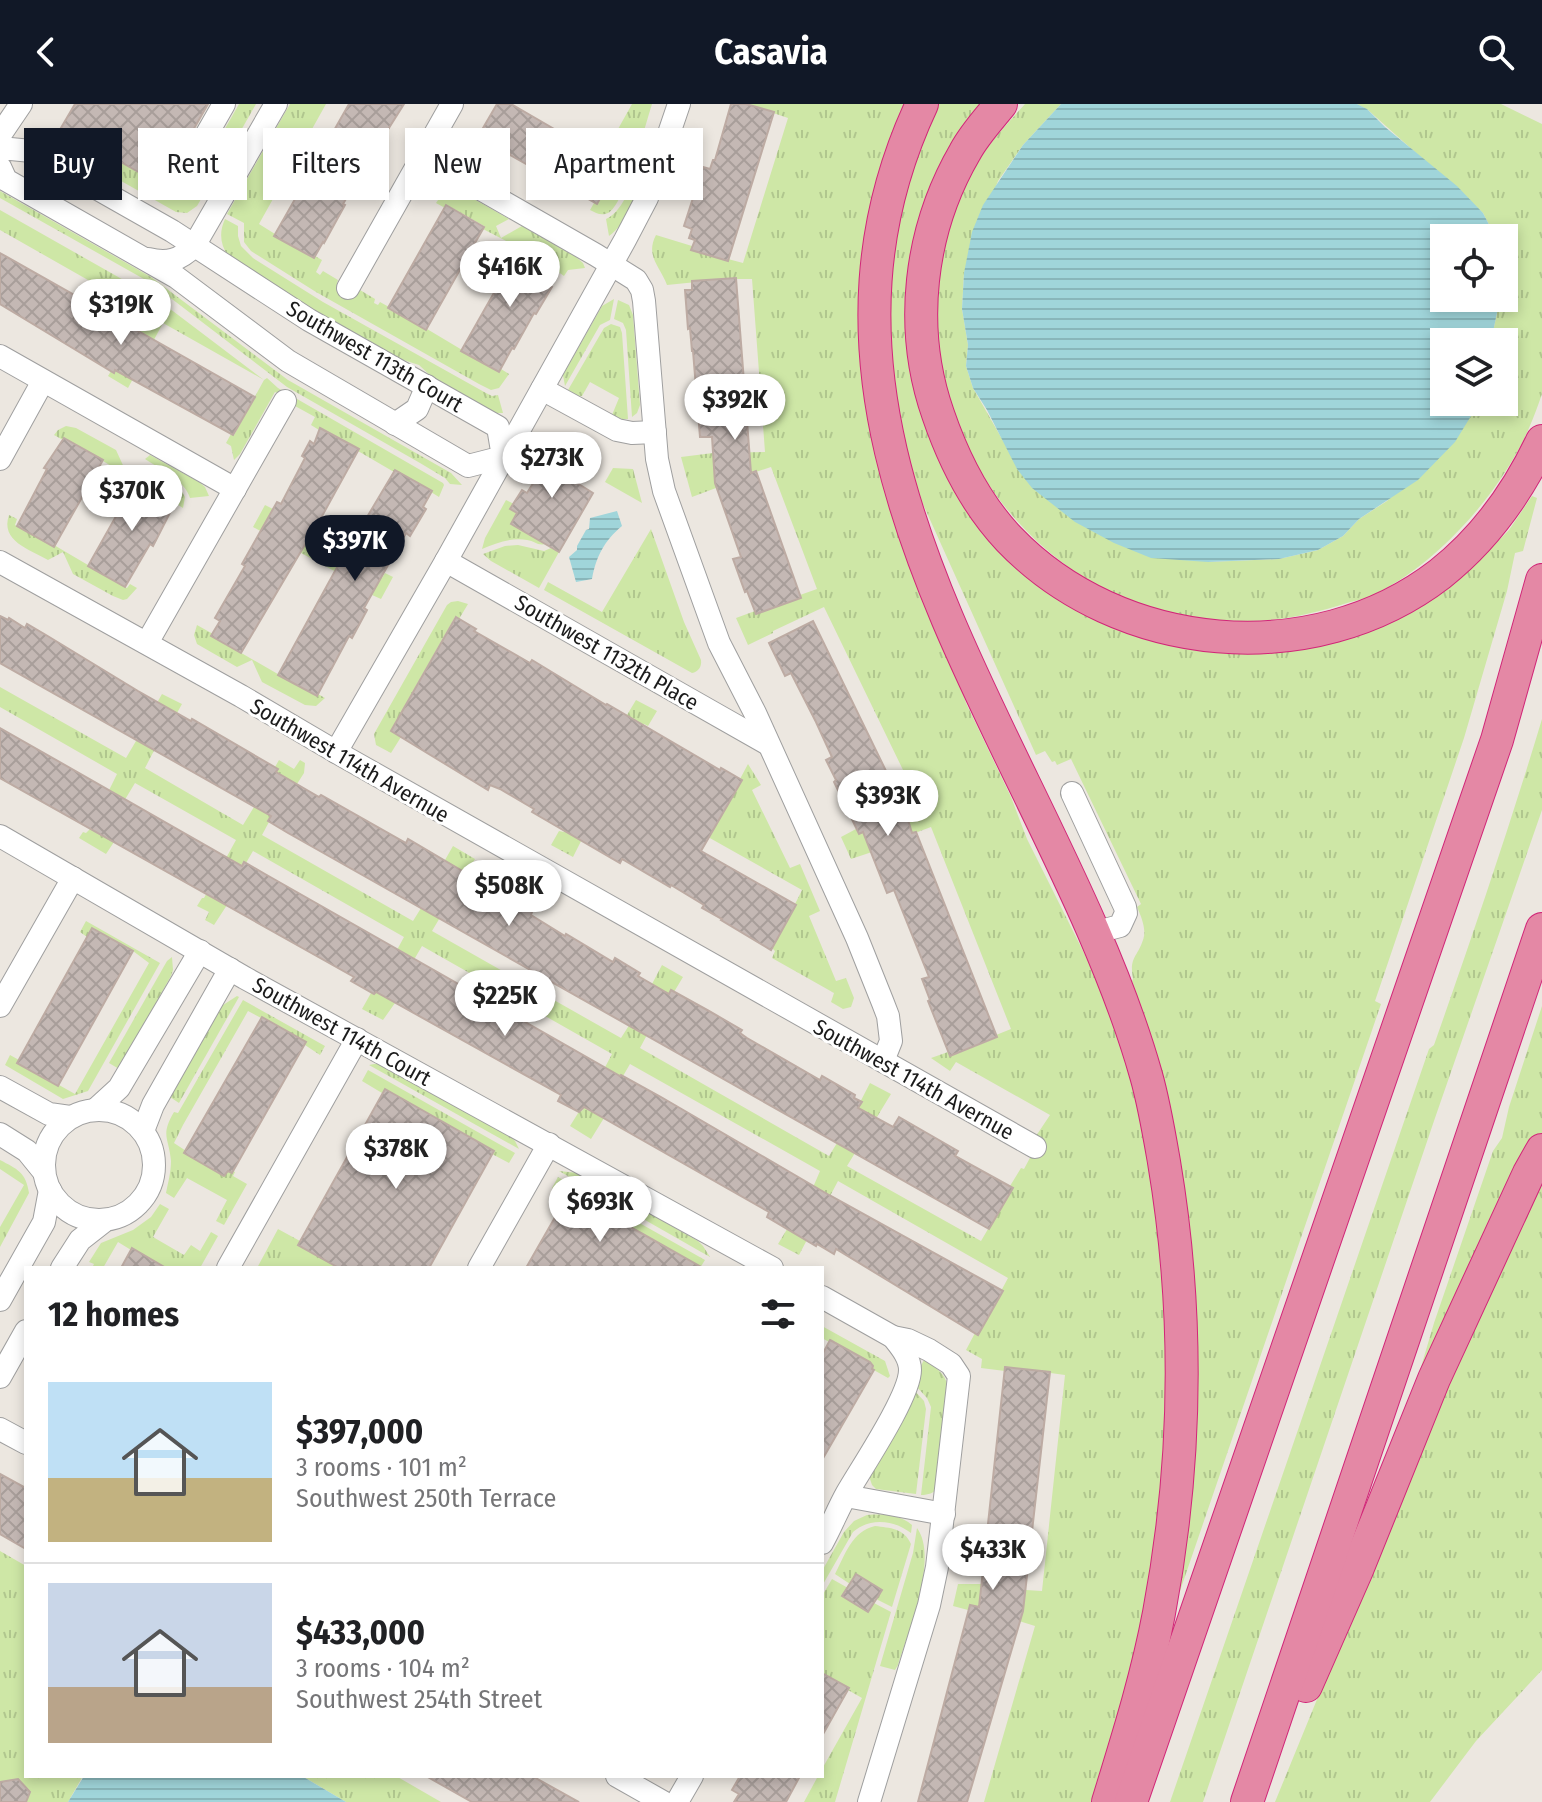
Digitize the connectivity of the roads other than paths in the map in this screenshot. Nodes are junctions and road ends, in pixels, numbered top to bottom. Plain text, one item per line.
1 (21, 104) edge
2 (224, 104) edge
3 (276, 104) edge
4 (452, 104) edge
5 (679, 104) edge
6 (922, 104) edge
7 (1001, 104) edge
8 (210, 128) edge
9 (439, 128) edge
10 (0, 135) edge
11 (0, 148) edge
12 (0, 167) edge
13 (405, 188) edge
14 (499, 200) edge
15 (194, 246) junction
16 (143, 258) junction
17 (611, 265) junction
18 (348, 288) dead end
19 (0, 356) edge
20 (43, 381) junction
21 (427, 386) junction
22 (542, 389) junction
23 (285, 401) dead end
24 (395, 424) junction
25 (655, 432) junction
26 (1542, 441) edge
27 (503, 457) junction
28 (0, 459) edge
29 (235, 489) junction
30 (446, 561) junction
31 (0, 562) edge
32 (1542, 580) edge
33 (147, 643) junction
34 (768, 744) junction
35 (336, 752) junction
36 (1072, 793) dead end
37 (0, 836) edge
38 (73, 878) junction
39 (1542, 929) edge
40 (1093, 933) junction
41 (200, 951) junction
42 (230, 969) junction
43 (0, 1006) edge
44 (357, 1039) junction
45 (883, 1061) junction
46 (0, 1087) edge
47 (96, 1109) junction
48 (70, 1117) junction
49 (143, 1131) junction
50 (0, 1134) edge
51 (549, 1144) junction
52 (1035, 1147) dead end
53 (1542, 1150) edge
54 (47, 1181) junction
55 (103, 1222) junction
56 (734, 1259) edge
57 (63, 1266) edge
58 (229, 1266) edge
59 (480, 1266) edge
60 (764, 1266) edge
61 (824, 1298) edge
62 (0, 1300) edge
63 (24, 1335) edge
64 (893, 1337) junction
65 (0, 1377) edge
66 (0, 1429) edge
67 (24, 1442) edge
68 (846, 1496) junction
69 (944, 1514) junction
70 (824, 1539) edge
71 (621, 1778) edge
72 (691, 1778) edge
73 (663, 1802) edge
74 (677, 1802) edge
75 (869, 1802) edge
76 (1108, 1802) edge
77 (1131, 1802) edge
78 (1247, 1802) edge
79 (1254, 1802) edge

1 - 10 street
2 - 8 street
3 - 15 street
4 - 9 street
5 - 17 street
6 - 40 highway
7 - 26 highway
11 - 15 street, Southwest 113th Court
12 - 16 street, Southwest 113th Court
13 - 18 street
14 - 17 street
15 - 16 street
15 - 21 street, Southwest 113th Court
16 - 24 street, Southwest 113th Court
17 - 22 street
17 - 25 street
19 - 20 street
20 - 28 street
20 - 29 street
21 - 24 street
21 - 27 street, Southwest 113th Court
22 - 25 street
22 - 27 street
23 - 29 street
24 - 27 street, Southwest 113th Court
25 - 34 street
27 - 30 street
29 - 33 street
30 - 34 street, Southwest 1132th Place
30 - 35 street
31 - 33 street, Southwest 114th Avernue
32 - 77 highway
33 - 35 street, Southwest 114th Avernue
34 - 45 street
35 - 45 street, Southwest 114th Avernue
36 - 40 street
37 - 38 street, Southwest 114th Court
38 - 41 street, Southwest 114th Court
38 - 43 street
39 - 78 highway
40 - 76 highway
41 - 42 street, Southwest 114th Court
41 - 47 street
42 - 44 street, Southwest 114th Court
42 - 49 street
44 - 51 street, Southwest 114th Court
44 - 58 street
45 - 52 street, Southwest 114th Avernue
46 - 48 street
47 - 48 street
47 - 49 street
48 - 54 street
49 - 55 street
50 - 54 street
51 - 56 street, Southwest 114th Court
51 - 59 street
53 - 79 highway
54 - 55 street
54 - 62 street
55 - 57 street
56 - 60 street, Southwest 114th Court
61 - 64 street
63 - 65 street
64 - 68 street
64 - 69 street
66 - 67 street
68 - 69 street
68 - 70 street
69 - 75 street
71 - 73 street
72 - 74 street

